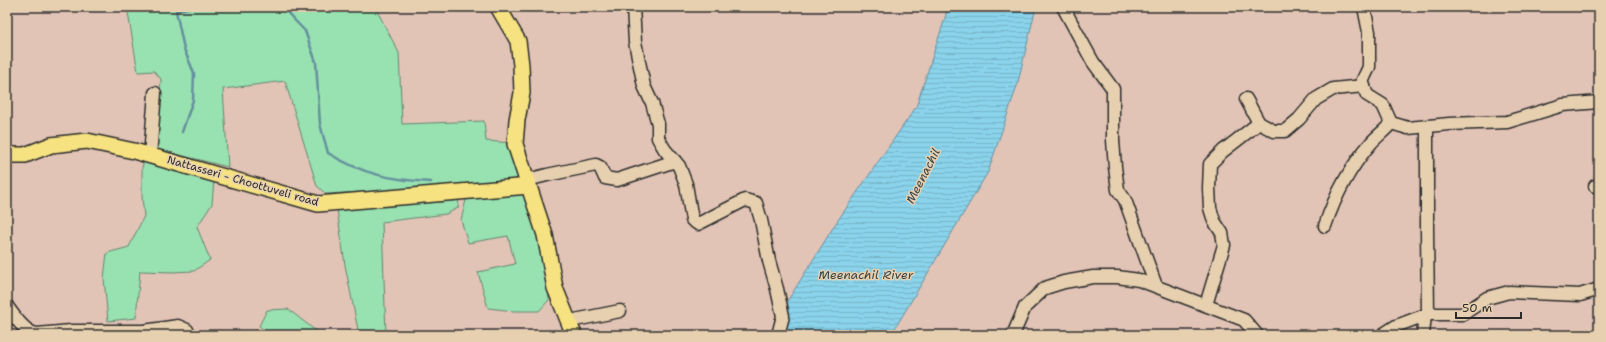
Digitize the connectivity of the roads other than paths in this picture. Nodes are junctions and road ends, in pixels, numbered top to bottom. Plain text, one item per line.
1 (498, 7) edge
2 (633, 7) edge
3 (1063, 7) edge
4 (1364, 7) edge
5 (1364, 86) junction
6 (155, 93) dead end
7 (1246, 99) dead end
8 (1599, 102) edge
9 (1260, 123) junction
10 (1391, 123) junction
11 (1428, 127) junction
12 (7, 155) edge
13 (150, 156) junction
14 (676, 161) junction
15 (528, 183) junction
16 (1325, 226) dead end
17 (1156, 286) junction
18 (1599, 289) edge
19 (1206, 305) junction
20 (7, 306) edge
21 (620, 311) dead end
22 (1427, 314) junction
23 (572, 328) edge
24 (32, 334) edge
25 (190, 335) edge
26 (778, 335) edge
27 (1013, 335) edge
28 (1257, 335) edge
29 (1382, 335) edge
30 (1423, 335) edge

1 - 15 main road
2 - 14 street
3 - 17 street
4 - 5 street
5 - 9 street
5 - 10 street
6 - 13 street
7 - 9 street
8 - 11 street
9 - 19 street
10 - 11 street
10 - 16 street
11 - 22 street
12 - 13 main road, Nattasseri - Choottuveli road
13 - 15 main road, Nattasseri - Choottuveli road
14 - 15 street
14 - 26 street
15 - 23 main road
17 - 19 street
17 - 27 street
18 - 22 street
19 - 28 street
20 - 24 street
21 - 23 street
22 - 29 street
22 - 30 street
24 - 25 street

